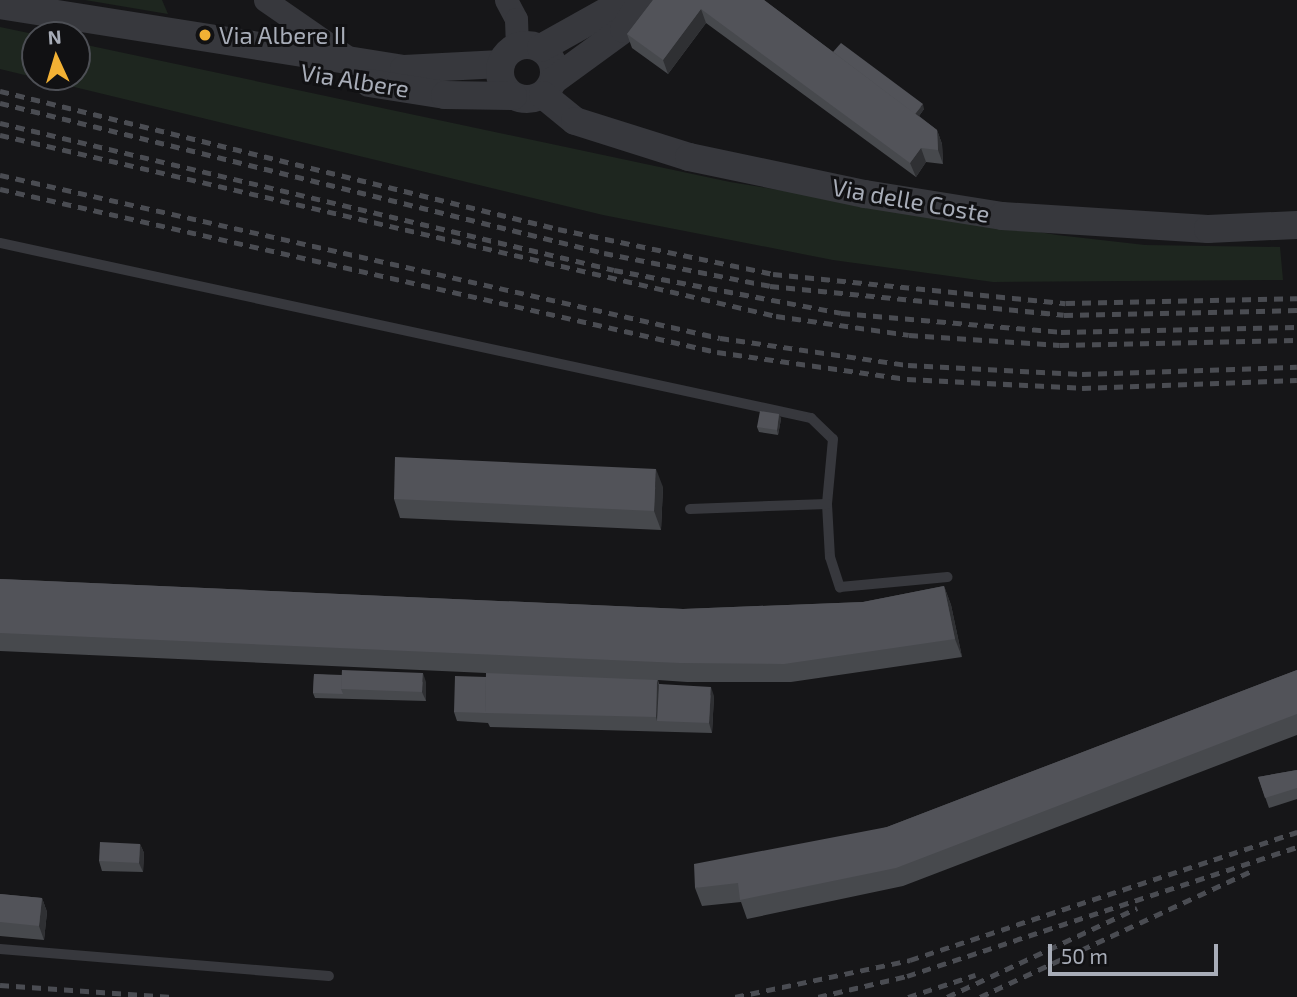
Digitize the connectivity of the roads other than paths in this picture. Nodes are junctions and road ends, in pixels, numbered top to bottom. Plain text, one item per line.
1 (265, 0) edge
2 (506, 0) edge
3 (627, 0) edge
4 (643, 0) edge
5 (0, 5) edge
6 (200, 41) junction
7 (520, 53) junction
8 (356, 63) junction
9 (548, 88) junction
10 (513, 96) junction
11 (1297, 225) edge
12 (0, 243) edge
13 (827, 504) junction
14 (690, 509) dead end
15 (948, 577) dead end
16 (0, 949) edge
17 (329, 976) dead end

1 - 8 street
2 - 7 street
3 - 7 street, Via Albere
4 - 9 street
5 - 6 street, Via Albere
6 - 8 street, Via Albere
6 - 10 street, Via Albere
7 - 8 street, Via Albere
7 - 9 street
7 - 10 street
9 - 10 street, Via Albere
9 - 11 street, Via delle Coste
12 - 13 lane
13 - 14 lane
13 - 15 lane
16 - 17 lane

